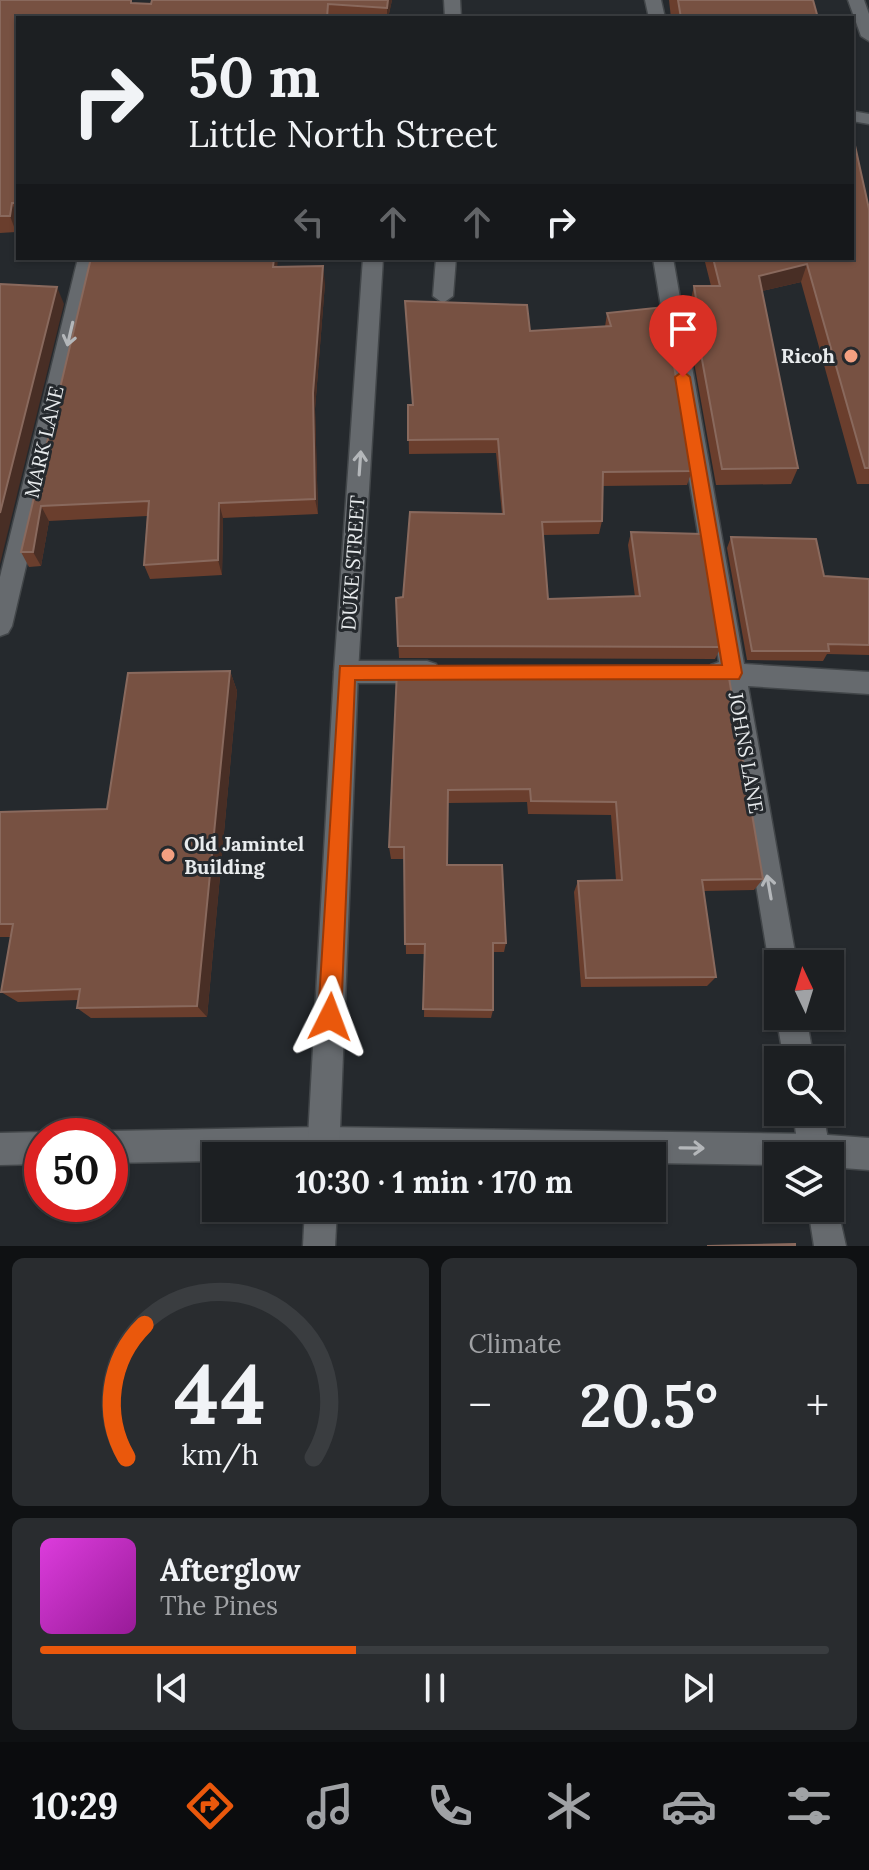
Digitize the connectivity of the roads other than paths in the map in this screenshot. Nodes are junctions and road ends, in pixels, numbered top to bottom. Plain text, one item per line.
1 (856, 0) edge
2 (869, 36) edge
3 (88, 260) edge
4 (373, 260) edge
5 (446, 260) edge
6 (663, 260) edge
7 (443, 296) dead end
8 (0, 626) edge
9 (346, 672) junction
10 (455, 672) edge
11 (702, 673) edge
12 (733, 673) junction
13 (869, 683) edge
14 (781, 950) edge
15 (323, 1142) edge
16 (128, 1147) edge
17 (24, 1148) edge
18 (202, 1148) edge
19 (0, 1149) edge
20 (666, 1152) edge
21 (764, 1153) edge
22 (844, 1154) edge
23 (869, 1154) edge
24 (320, 1222) edge
25 (826, 1222) edge
26 (319, 1246) edge
27 (830, 1246) edge

1 - 2 street
3 -> 8 street, MARK LANE
9 -> 4 street, DUKE STREET
5 - 7 street
6 - 12 street, JOHNS LANE
9 - 10 street
9 - 15 street, DUKE STREET
11 - 12 street
12 - 13 street
14 -> 12 street, JOHNS LANE
16 - 18 street
17 - 19 street
20 -> 21 street
22 - 23 street
24 - 26 street
25 - 27 street

